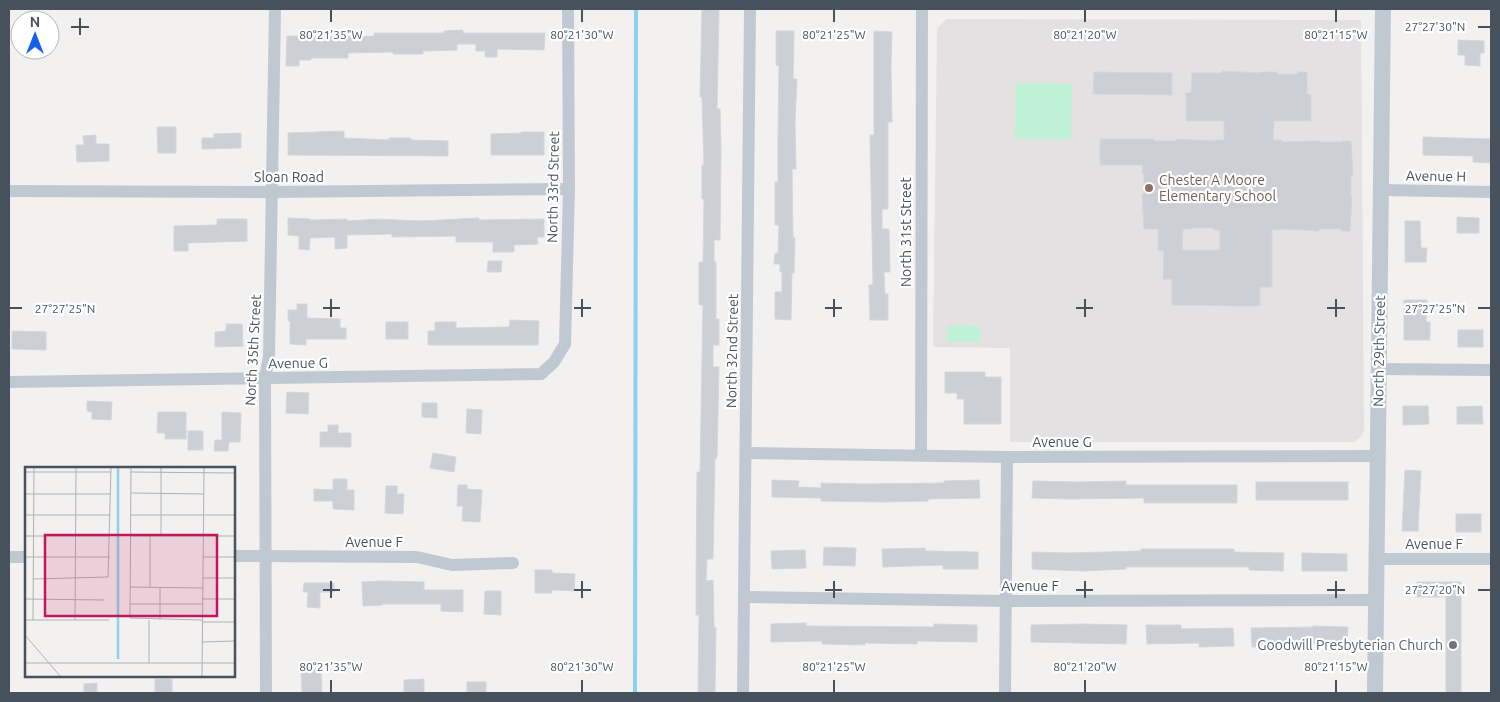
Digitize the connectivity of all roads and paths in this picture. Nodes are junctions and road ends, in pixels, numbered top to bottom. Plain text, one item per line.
1 (275, 9) edge
2 (568, 9) edge
3 (750, 9) edge
4 (922, 9) edge
5 (1383, 9) edge
6 (569, 189) junction
7 (1380, 190) junction
8 (9, 191) edge
9 (272, 192) junction
10 (1491, 192) edge
11 (554, 362) joint
12 (1378, 370) junction
13 (1491, 370) edge
14 (265, 378) junction
15 (9, 382) edge
16 (746, 453) junction
17 (921, 456) junction
18 (1378, 456) junction
19 (1007, 457) junction
20 (235, 556) edge
21 (265, 556) junction
22 (9, 557) edge
23 (25, 557) edge
24 (1376, 559) junction
25 (1491, 559) edge
26 (513, 563) dead end
27 (745, 597) junction
28 (1376, 600) junction
29 (1006, 601) junction
30 (266, 693) edge
31 (744, 693) edge
32 (1005, 693) edge
33 (1375, 693) edge

1 - 9 street, North 35th Street
2 - 6 street, North 33rd Street
3 - 16 street, North 32nd Street
4 - 17 street, North 31st Street
5 - 7 street, North 29th Street
6 - 9 street, Sloan Road
6 - 11 street, North 33rd Street
7 - 10 street, Avenue H
7 - 12 street, North 29th Street
8 - 9 street, Sloan Road
9 - 14 street, North 35th Street
11 - 14 street, Avenue G
12 - 13 street
12 - 18 street, North 29th Street
14 - 15 street, Avenue G
14 - 21 street, North 35th Street
16 - 17 street, Avenue G
16 - 27 street, North 32nd Street
17 - 19 street, Avenue G
18 - 19 street, Avenue G
18 - 24 street, North 29th Street
19 - 29 street
20 - 21 street, Avenue F
21 - 26 street, Avenue F
21 - 30 street, North 35th Street
22 - 23 street
24 - 25 street, Avenue F
24 - 28 street, North 29th Street
27 - 29 street, Avenue F
27 - 31 street, North 32nd Street
28 - 29 street, Avenue F
28 - 33 street, North 29th Street
29 - 32 street

